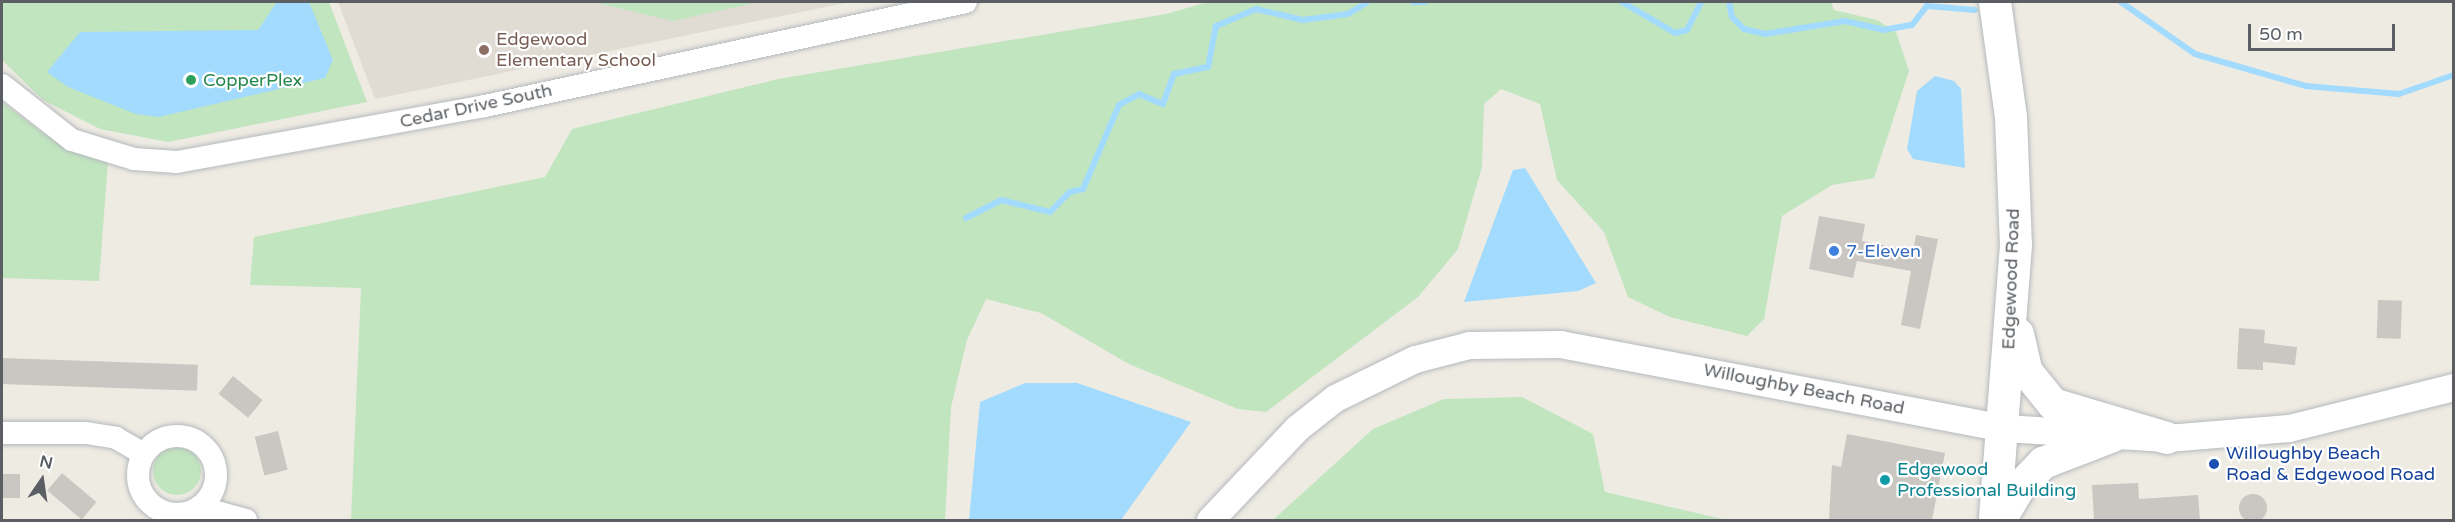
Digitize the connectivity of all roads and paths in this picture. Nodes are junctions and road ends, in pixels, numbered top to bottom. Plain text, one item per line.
1 (966, 2) edge
2 (1995, 2) edge
3 (2, 85) edge
4 (2013, 300) junction
5 (2454, 387) edge
6 (2004, 428) junction
7 (2, 433) edge
8 (2113, 436) junction
9 (2167, 438) junction
10 (144, 454) junction
11 (199, 507) junction
12 (246, 520) edge
13 (1210, 520) edge
14 (1995, 520) edge
15 (2000, 520) edge

1 - 3 street, Cedar Drive South
2 - 4 main road, Edgewood Road
4 - 6 main road, Edgewood Road
4 - 9 main road
5 - 9 street, Willoughby Beach Road
6 - 8 street, Willoughby Beach Road
6 - 13 street, Willoughby Beach Road
6 - 14 main road, Edgewood Road
7 - 10 street
8 - 9 street, Willoughby Beach Road
8 - 15 main road
10 - 11 street
10 - 11 street
11 - 12 street

